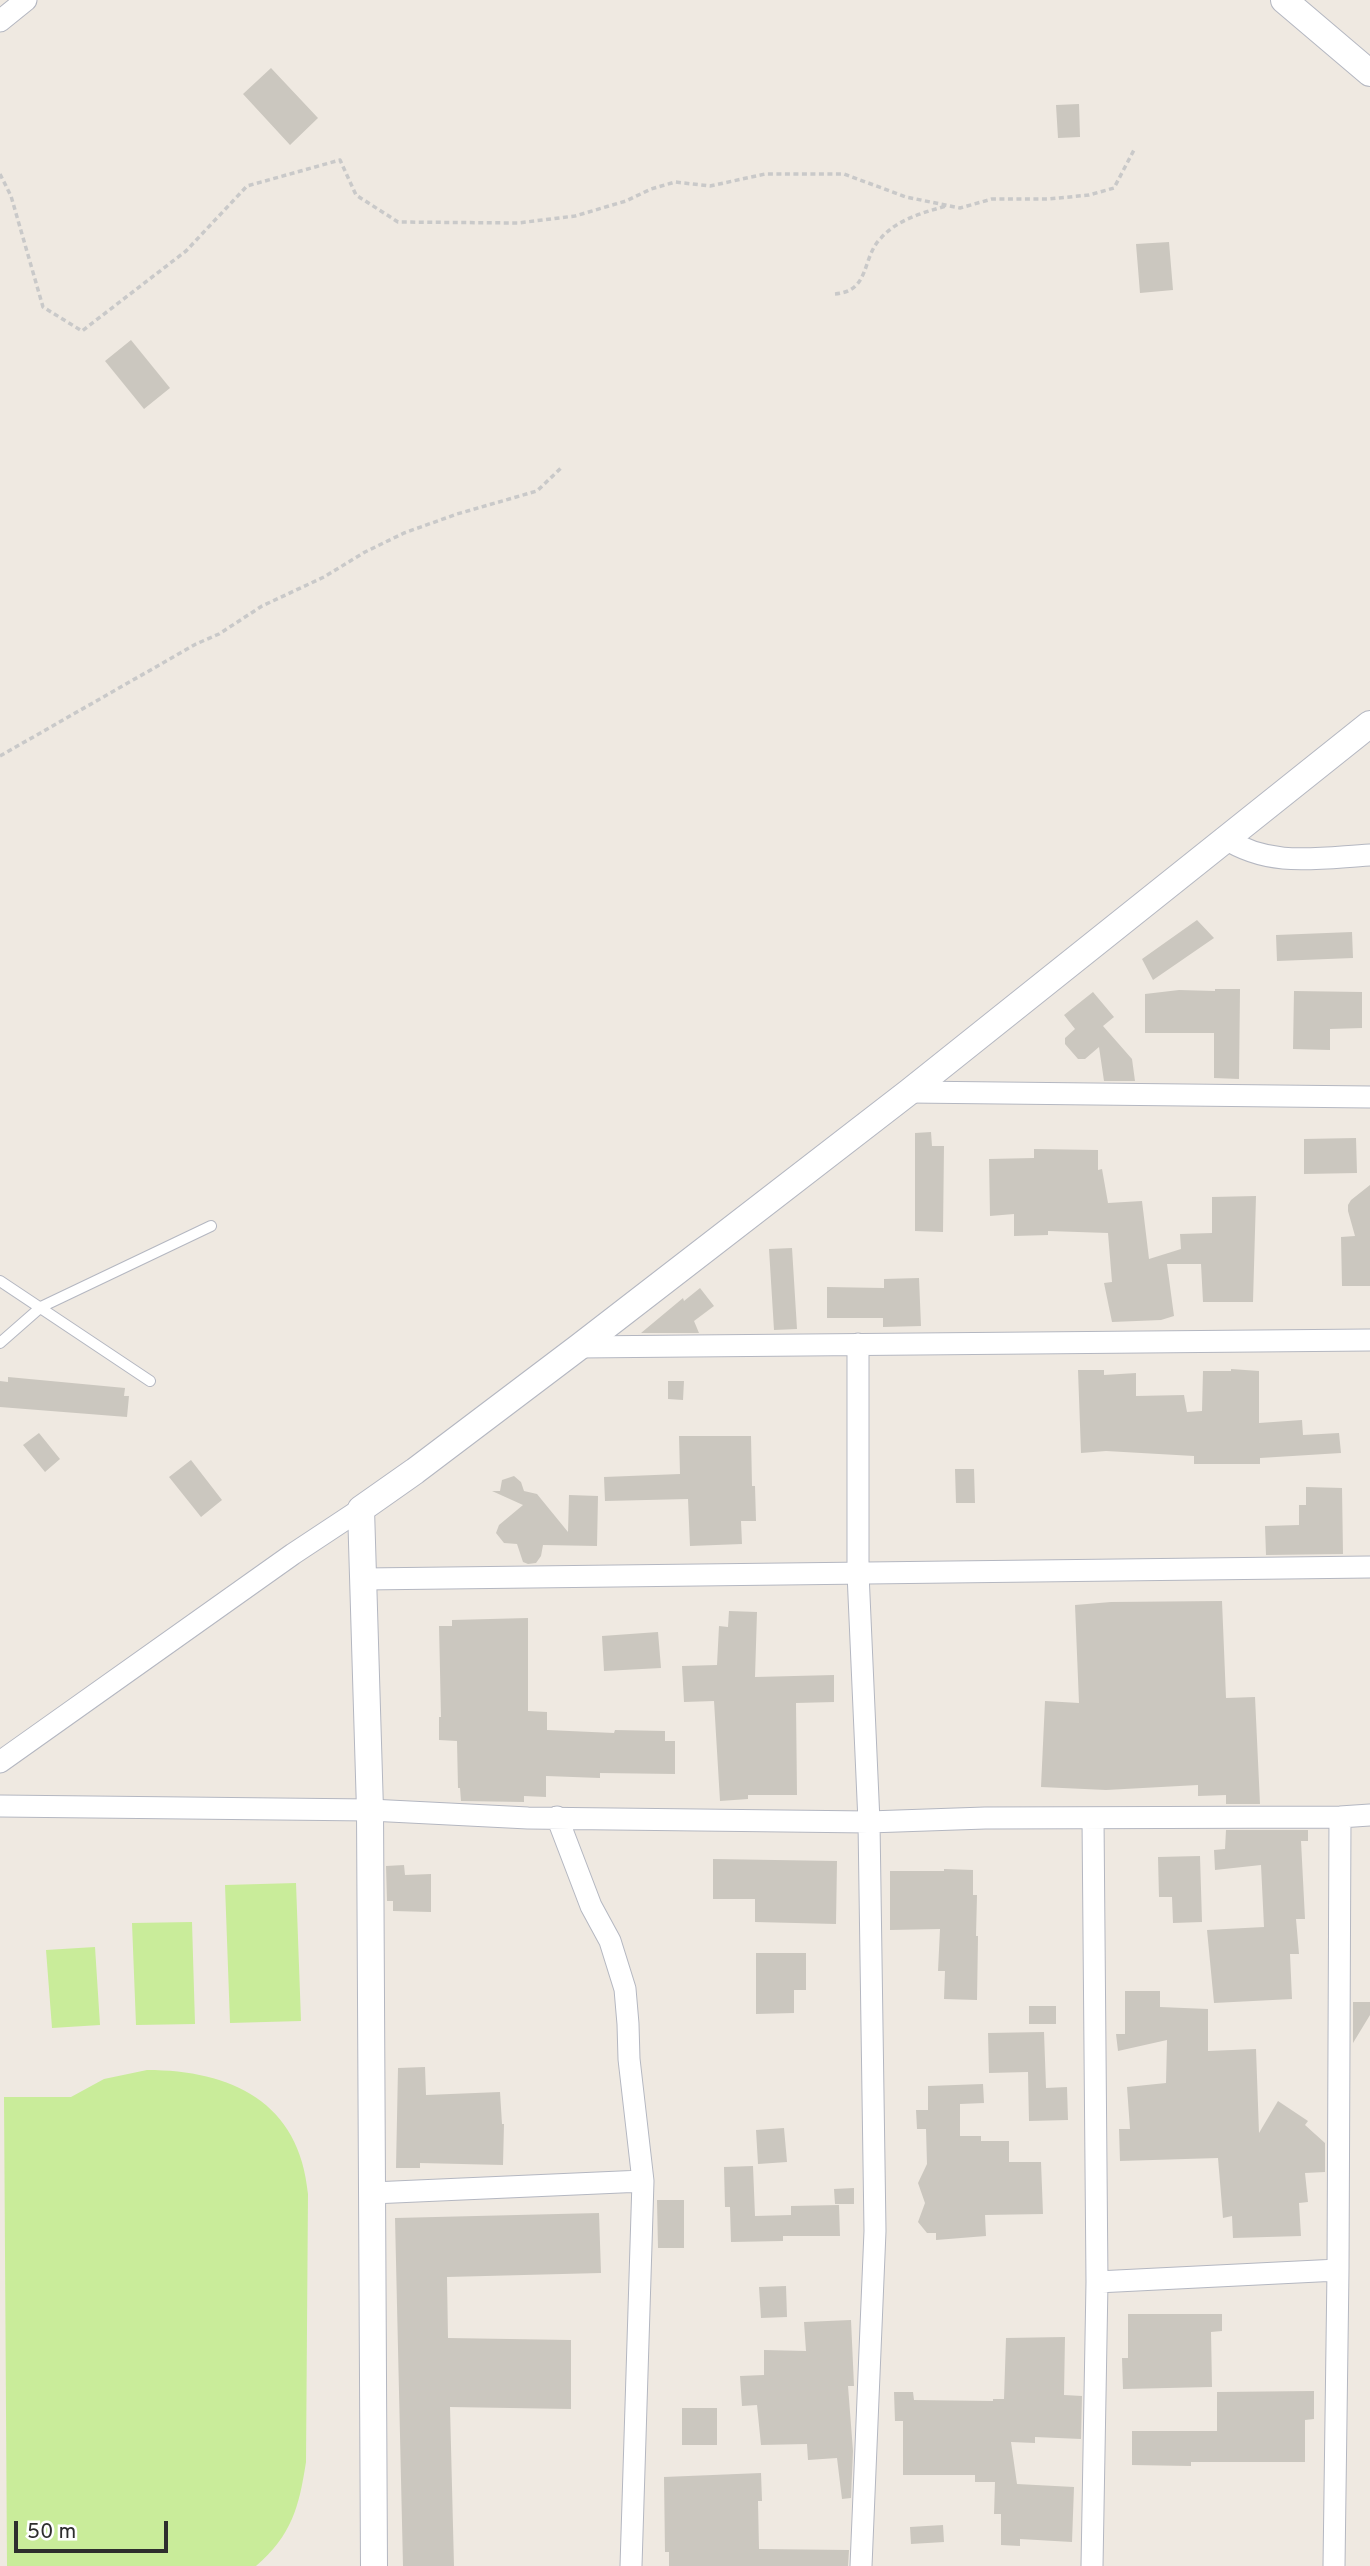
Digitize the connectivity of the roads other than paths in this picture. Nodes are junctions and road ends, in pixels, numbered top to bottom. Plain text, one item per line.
1 (26, 0) edge
2 (1284, 0) edge
3 (0, 20) edge
4 (1370, 73) edge
5 (1370, 724) edge
6 (1224, 838) junction
7 (1370, 855) edge
8 (909, 1092) junction
9 (1370, 1097) edge
10 (211, 1226) dead end
11 (0, 1281) edge
12 (41, 1307) junction
13 (1370, 1339) edge
14 (0, 1343) edge
15 (858, 1344) junction
16 (579, 1346) junction
17 (150, 1381) dead end
18 (361, 1509) junction
19 (1370, 1567) edge
20 (858, 1573) junction
21 (364, 1579) junction
22 (0, 1762) edge
23 (0, 1806) edge
24 (370, 1810) junction
25 (1370, 1815) edge
26 (557, 1817) junction
27 (1340, 1817) junction
28 (1093, 1818) junction
29 (869, 1822) junction
30 (643, 2181) junction
31 (372, 2193) junction
32 (1338, 2270) junction
33 (1097, 2282) junction
34 (374, 2566) edge
35 (631, 2566) edge
36 (861, 2566) edge
37 (1092, 2566) edge
38 (1334, 2566) edge

1 - 3 street
2 - 4 street
5 - 6 street
6 - 7 street
6 - 8 street
8 - 9 street
8 - 16 street
10 - 12 lane
11 - 12 lane
12 - 14 lane
12 - 17 lane
13 - 15 street
15 - 16 street
15 - 20 street
16 - 18 street
18 - 21 street
18 - 22 street
19 - 20 street
20 - 21 street
20 - 29 street
21 - 24 street
23 - 24 street
24 - 26 street
24 - 31 street
25 - 27 street
26 - 29 street
26 - 30 street
27 - 28 street
27 - 32 street
28 - 29 street
28 - 33 street
29 - 36 street
30 - 31 street
30 - 35 street
31 - 34 street
32 - 33 street
32 - 38 street
33 - 37 street

